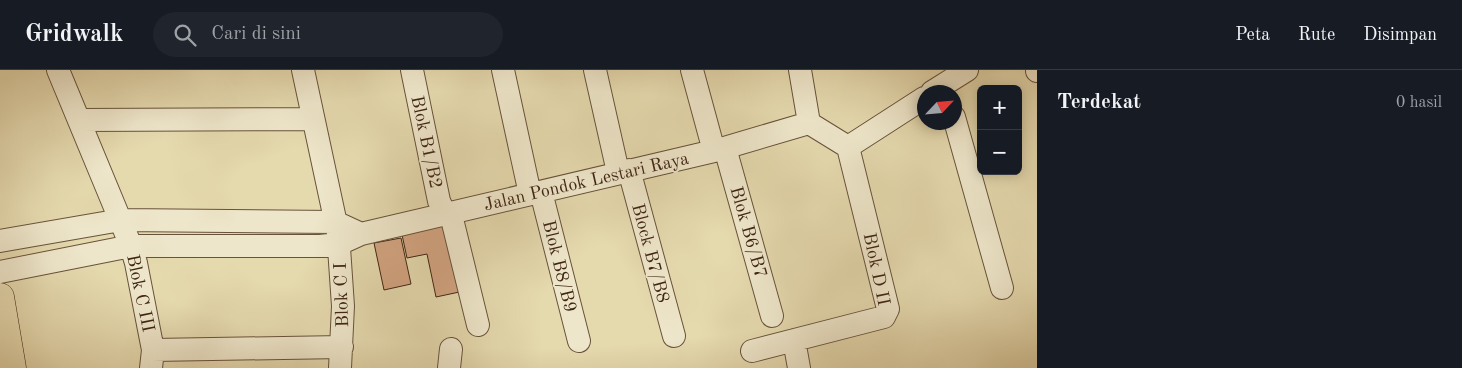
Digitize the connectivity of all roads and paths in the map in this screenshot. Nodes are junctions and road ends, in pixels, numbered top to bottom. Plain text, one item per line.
1 (58, 70) edge
2 (303, 70) edge
3 (412, 70) edge
4 (503, 70) edge
5 (595, 70) edge
6 (692, 70) edge
7 (800, 70) edge
8 (967, 70) edge
9 (948, 85) edge
10 (917, 103) edge
11 (79, 120) junction
12 (314, 120) junction
13 (809, 123) junction
14 (958, 130) edge
15 (848, 147) junction
16 (719, 149) junction
17 (623, 171) junction
18 (536, 193) junction
19 (446, 214) junction
20 (121, 220) junction
21 (335, 222) junction
22 (361, 234) junction
23 (0, 241) edge
24 (338, 244) junction
25 (131, 246) junction
26 (0, 272) edge
27 (1002, 288) dead end
28 (0, 297) edge
29 (772, 316) dead end
30 (478, 325) dead end
31 (674, 336) dead end
32 (794, 340) junction
33 (579, 341) dead end
34 (752, 351) dead end
35 (342, 358) edge
36 (152, 359) edge
37 (12, 368) edge
38 (799, 368) edge

1 - 11 street, Blok C III
2 - 12 street, Blok C I
3 - 19 street, Blok B1/B2
4 - 18 street, Blok B8/B9
5 - 17 street, Block B7/B8
6 - 16 street, Blok B6/B7
7 - 13 street
8 - 9 street
10 - 15 street
11 - 12 street
11 - 20 street, Blok C III
12 - 21 street, Blok C I
13 - 15 street
13 - 16 street, Jalan Pondok Lestari Raya
14 - 27 street
15 - 32 street, Blok D II
16 - 17 street, Jalan Pondok Lestari Raya
16 - 29 street, Blok B6/B7
17 - 18 street, Jalan Pondok Lestari Raya
17 - 31 street, Block B7/B8
18 - 19 street, Jalan Pondok Lestari Raya
18 - 33 street, Blok B8/B9
19 - 22 street, Jalan Pondok Lestari Raya
19 - 30 street, Blok B1/B2
20 - 21 street
20 - 23 street
20 - 25 street, Blok C III
21 - 22 street
21 - 24 street, Blok C I
22 - 24 street, Jalan Pondok Lestari Raya
24 - 25 street, Jalan Pondok Lestari Raya
24 - 35 street, Blok C I
25 - 26 street, Jalan Pondok Lestari Raya
25 - 36 street, Blok C III
28 - 37 main road
32 - 34 street, Blok D II
32 - 38 street
35 - 36 street

